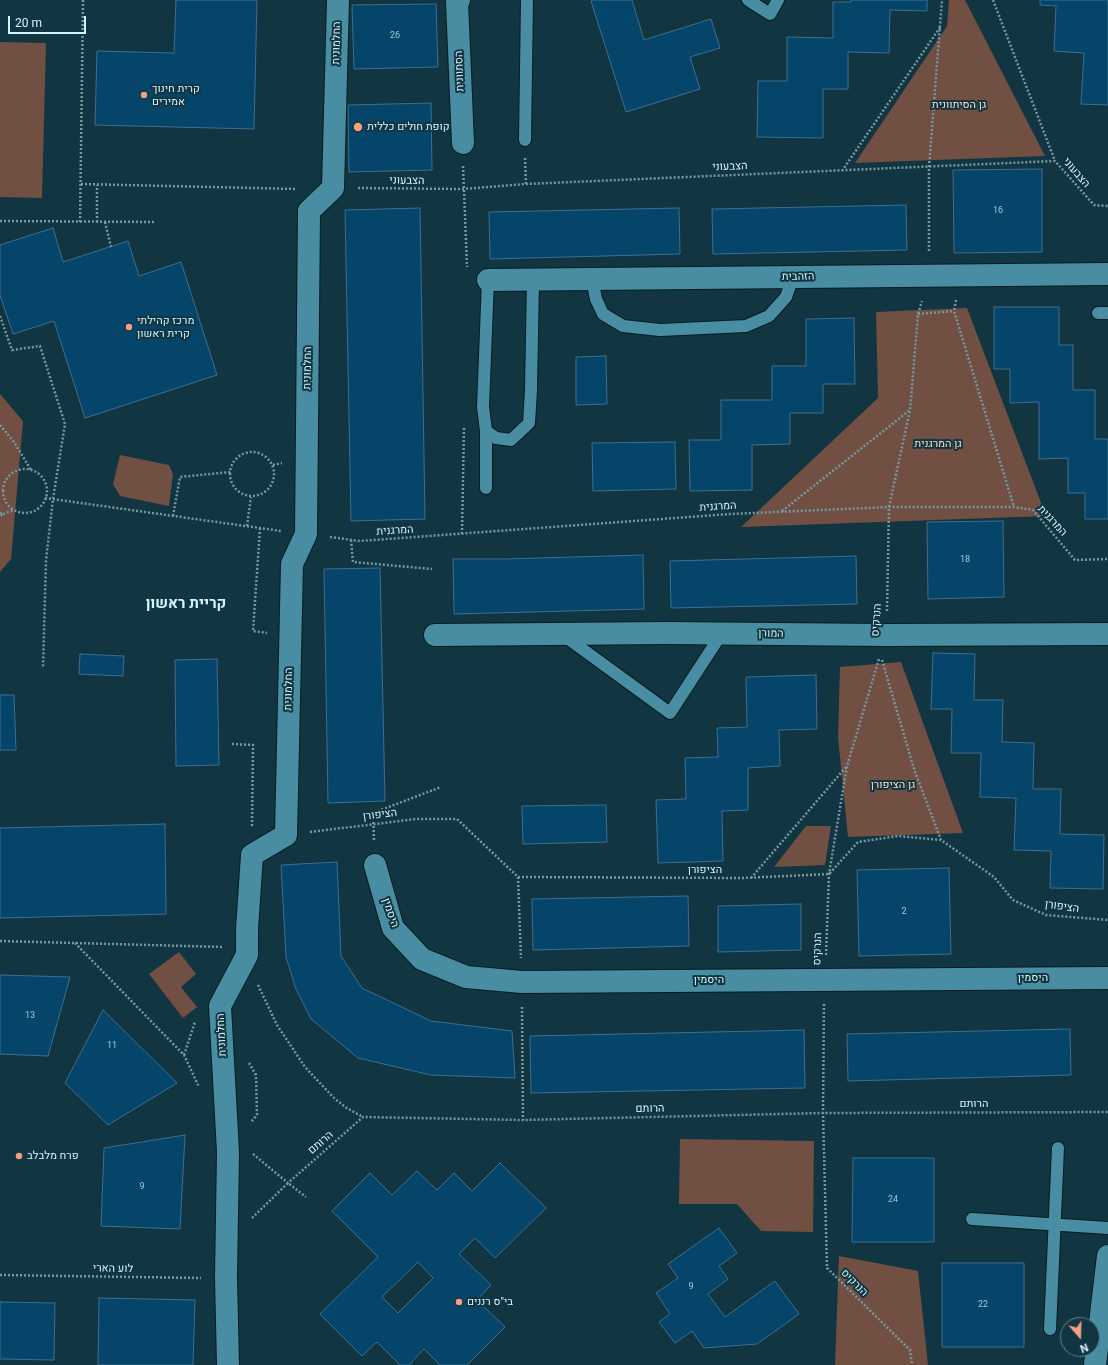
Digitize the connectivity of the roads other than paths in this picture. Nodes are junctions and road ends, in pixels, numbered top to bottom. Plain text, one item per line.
1 (338, 0) edge
2 (459, 0) edge
3 (527, 0) edge
4 (748, 0) edge
5 (778, 0) edge
6 (525, 140) road end
7 (463, 143) dead end
8 (1108, 274) edge
9 (793, 277) junction
10 (592, 279) junction
11 (488, 280) joint
12 (533, 280) junction
13 (486, 431) junction
14 (486, 488) dead end
15 (722, 633) junction
16 (562, 634) junction
17 (1108, 634) edge
18 (435, 635) dead end
19 (375, 865) dead end
20 (1108, 978) edge
21 (1058, 1148) dead end
22 (972, 1219) dead end
23 (1056, 1225) junction
24 (1108, 1228) edge
25 (1108, 1256) edge
26 (1050, 1328) dead end
27 (228, 1365) edge
28 (1095, 1365) edge

1 - 27 street, החלמונית
2 - 7 street, הסתוונית
3 - 6 lane
4 - 5 lane
8 - 9 street, הזהבית
9 - 10 street, הזהבית
9 - 10 lane
10 - 12 street, הזהבית
11 - 12 street, הזהבית
11 - 13 lane
12 - 13 lane
13 - 14 lane
15 - 16 street, המורן
15 - 16 lane
15 - 17 street, המורן
16 - 18 street, המורן
19 - 20 street, היסמין
21 - 23 lane
22 - 23 lane
23 - 24 lane
23 - 26 lane
25 - 28 street

